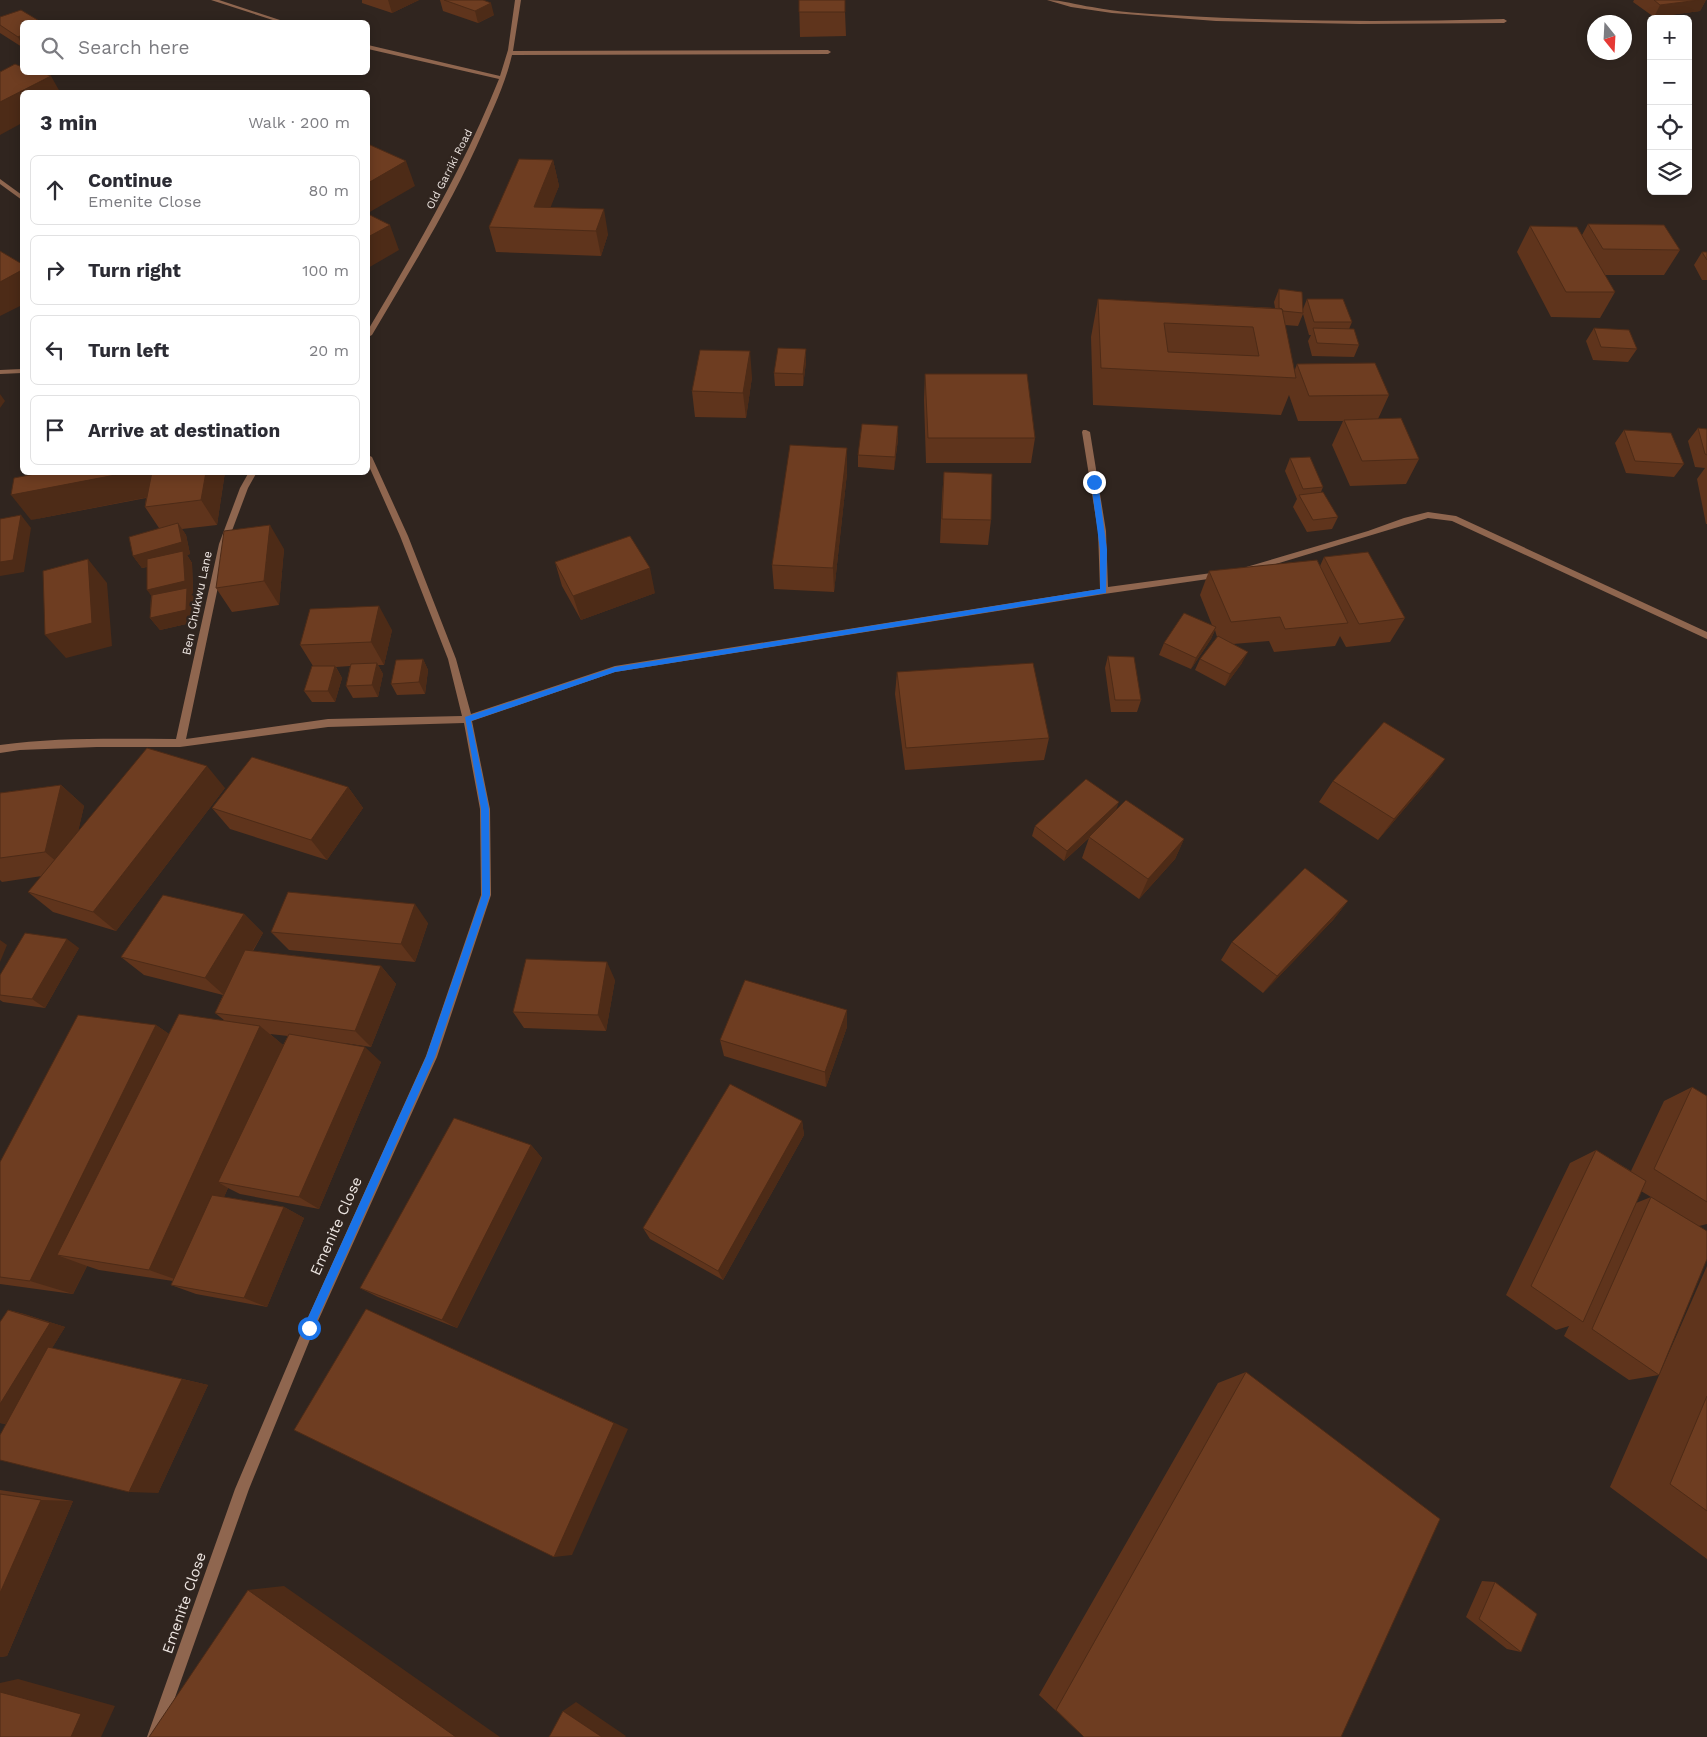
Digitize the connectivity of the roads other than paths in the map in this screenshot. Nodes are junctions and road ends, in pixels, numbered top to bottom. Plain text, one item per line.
1 (214, 0) edge
2 (518, 0) edge
3 (1050, 0) edge
4 (277, 20) edge
5 (1504, 21) dead end
6 (370, 47) edge
7 (828, 52) dead end
8 (509, 53) junction
9 (503, 78) junction
10 (0, 181) edge
11 (20, 196) edge
12 (370, 332) edge
13 (20, 370) edge
14 (0, 372) edge
15 (1086, 432) dead end
16 (370, 461) edge
17 (251, 475) edge
18 (1104, 591) junction
19 (1707, 636) edge
20 (467, 719) junction
21 (180, 743) junction
22 (0, 750) edge
23 (154, 1737) edge

1 - 4 street
2 - 8 street, Old Garriki Road
3 - 5 street
6 - 9 street
7 - 8 street
8 - 9 street, Old Garriki Road
9 - 12 street, Old Garriki Road
10 - 11 street
13 - 14 street
15 - 18 street
16 - 20 street, Emenite Close
17 - 21 street, Ben Chukwu Lane
18 - 19 street
18 - 20 street
20 - 21 street
20 - 23 street, Emenite Close
21 - 22 street

